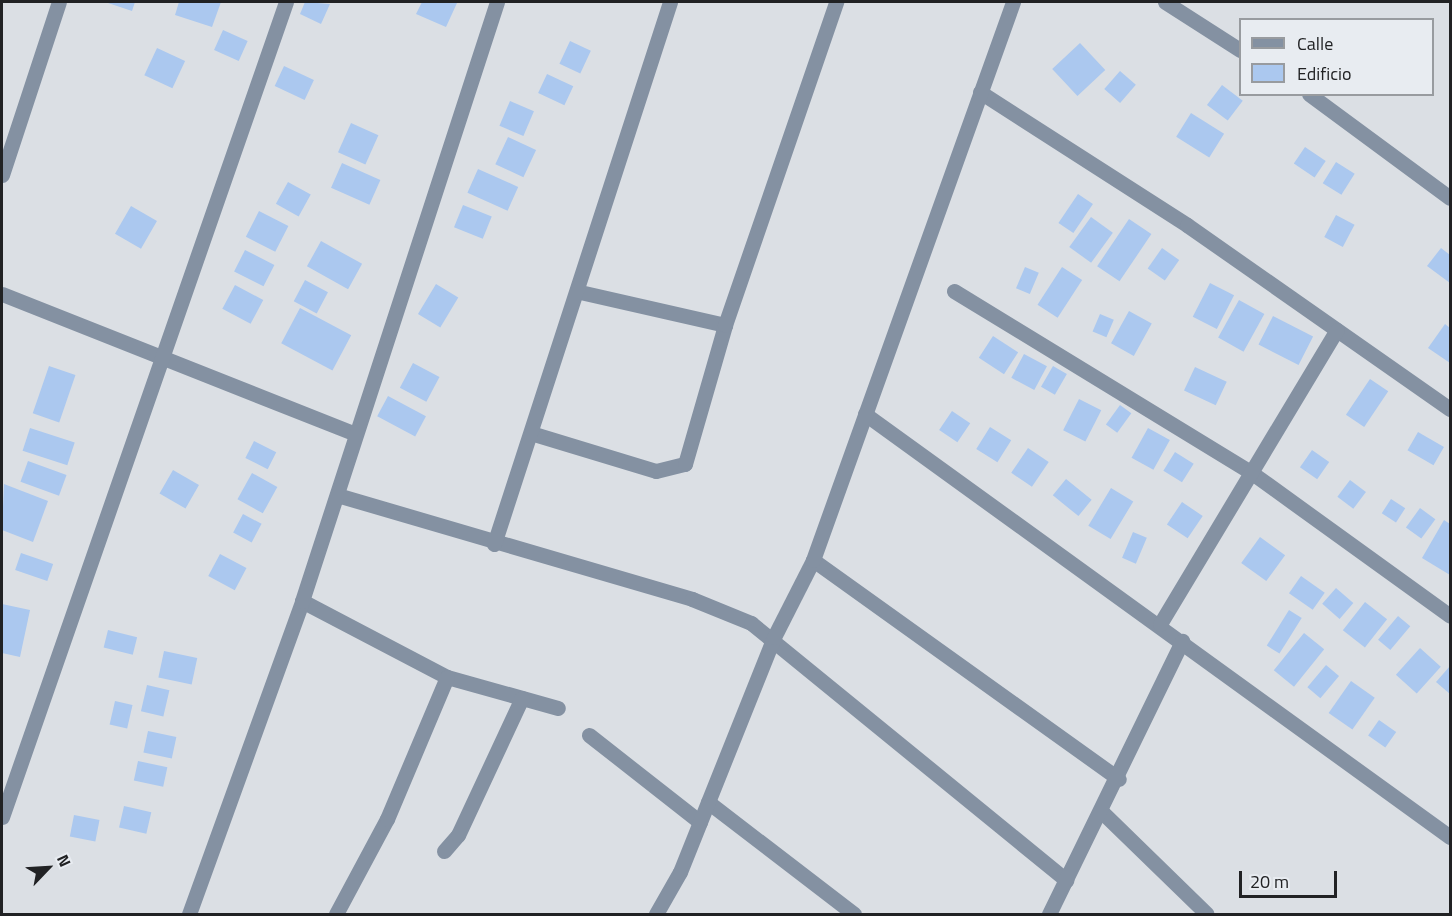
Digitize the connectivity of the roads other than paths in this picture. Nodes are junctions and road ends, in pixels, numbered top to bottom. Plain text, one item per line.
1 (59, 2) edge
2 (286, 2) edge
3 (497, 2) edge
4 (670, 2) edge
5 (836, 2) edge
6 (1013, 2) edge
7 (1165, 2) edge
8 (1239, 49) edge
9 (980, 92) junction
10 (1312, 96) edge
11 (2, 175) edge
12 (1450, 198) edge
13 (954, 291) dead end
14 (580, 292) junction
15 (2, 294) edge
16 (725, 326) junction
17 (1337, 330) junction
18 (165, 359) junction
19 (1450, 409) edge
20 (865, 414) junction
21 (355, 434) junction
22 (534, 434) junction
23 (1252, 473) junction
24 (337, 495) junction
25 (494, 544) junction
26 (813, 560) junction
27 (302, 601) junction
28 (1450, 616) edge
29 (1160, 624) junction
30 (774, 637) junction
31 (1182, 641) junction
32 (447, 677) junction
33 (522, 698) junction
34 (558, 708) dead end
35 (590, 735) dead end
36 (1119, 779) junction
37 (708, 802) junction
38 (1102, 812) junction
39 (2, 817) edge
40 (700, 822) junction
41 (1450, 837) edge
42 (444, 851) dead end
43 (1066, 880) junction
44 (189, 915) edge
45 (336, 915) edge
46 (656, 915) edge
47 (854, 915) edge
48 (1049, 915) edge
49 (1207, 915) edge

1 - 11 street
2 - 18 street
3 - 21 street
4 - 14 street
5 - 16 street
6 - 9 street
7 - 8 street
9 - 17 street
9 - 20 street
10 - 12 street
13 - 23 street
14 - 16 street
14 - 22 street
15 - 18 street
16 - 22 street
17 - 19 street
17 - 23 street
18 - 21 street
18 - 39 street
20 - 26 street
20 - 29 street
21 - 24 street
22 - 25 street
23 - 28 street
23 - 29 street
24 - 25 street
24 - 27 street
25 - 30 street
26 - 30 street
26 - 36 street
27 - 32 street
27 - 44 street
29 - 31 street
30 - 37 street
30 - 43 street
31 - 36 street
31 - 41 street
32 - 33 street
32 - 45 street
33 - 34 street
33 - 42 street
35 - 40 street
36 - 38 street
37 - 40 street
37 - 47 street
38 - 43 street
38 - 49 street
40 - 46 street
43 - 48 street

